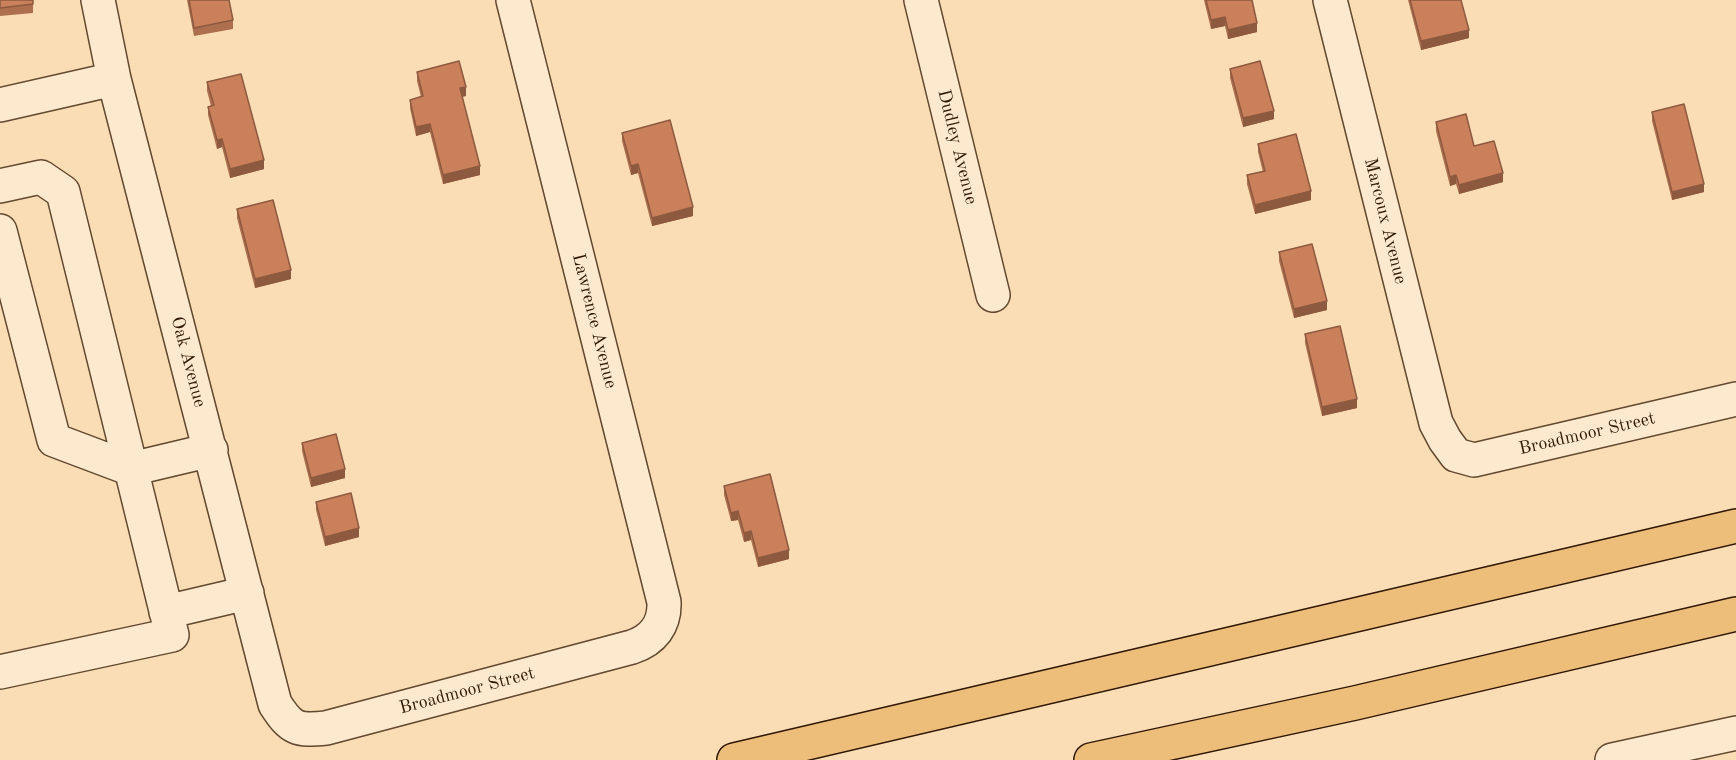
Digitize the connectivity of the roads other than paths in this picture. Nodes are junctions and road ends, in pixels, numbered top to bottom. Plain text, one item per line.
1 (98, 0) edge
2 (513, 0) edge
3 (921, 0) edge
4 (1330, 0) edge
5 (114, 79) junction
6 (0, 105) edge
7 (0, 186) edge
8 (0, 231) edge
9 (993, 295) dead end
10 (1736, 399) edge
11 (1445, 440) joint
12 (211, 450) junction
13 (131, 469) junction
14 (1736, 526) edge
15 (247, 593) junction
16 (166, 612) junction
17 (1736, 614) edge
18 (649, 639) joint
19 (0, 672) edge
20 (286, 721) joint
21 (1736, 733) edge
22 (734, 760) edge
23 (1091, 760) edge
24 (1612, 760) edge

1 - 5 street, Oak Avenue
2 - 18 street, Lawrence Avenue
3 - 9 street, Dudley Avenue
4 - 11 street, Marcoux Avenue
5 - 6 street
5 - 12 street, Oak Avenue
7 - 13 street
8 - 13 street
10 - 11 street, Broadmoor Street
12 - 13 street
12 - 15 street, Oak Avenue
13 - 16 street
14 - 22 highway
15 - 16 street
15 - 20 street, Oak Avenue
16 - 19 street
17 - 23 highway
18 - 20 street, Broadmoor Street
21 - 24 street

